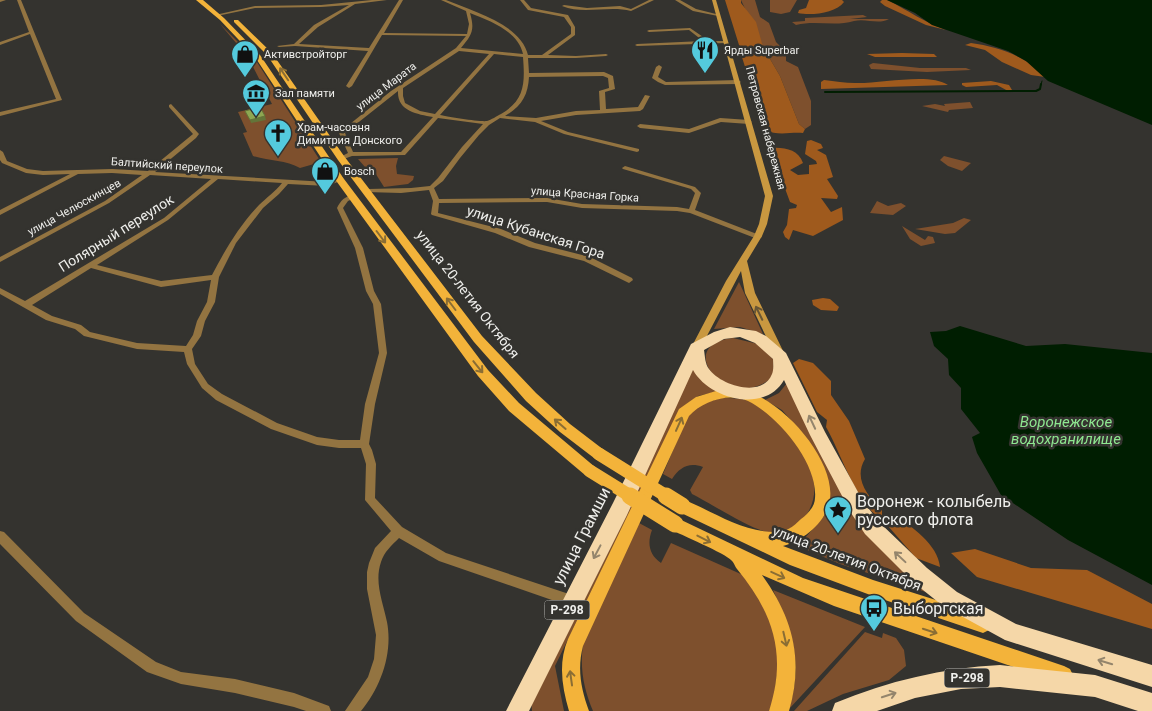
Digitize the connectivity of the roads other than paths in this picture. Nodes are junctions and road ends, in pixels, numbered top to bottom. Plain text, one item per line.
1 (4, 0) edge
2 (19, 0) edge
3 (199, 0) edge
4 (212, 0) edge
5 (386, 0) edge
6 (401, 0) edge
7 (443, 0) edge
8 (522, 0) edge
9 (652, 0) edge
10 (677, 0) edge
11 (714, 0) edge
12 (0, 1) edge
13 (357, 1) edge
14 (564, 6) dead end
15 (468, 12) junction
16 (222, 14) junction
17 (718, 15) junction
18 (649, 31) dead end
19 (30, 33) junction
20 (380, 34) junction
21 (469, 35) junction
22 (707, 42) junction
23 (726, 42) junction
24 (0, 44) edge
25 (295, 45) junction
26 (637, 45) dead end
27 (279, 46) dead end
28 (458, 49) junction
29 (372, 50) junction
30 (493, 52) junction
31 (606, 55) dead end
32 (525, 56) junction
33 (544, 56) junction
34 (659, 66) dead end
35 (526, 75) junction
36 (738, 82) junction
37 (349, 86) dead end
38 (401, 88) junction
39 (648, 96) dead end
40 (170, 106) dead end
41 (603, 111) junction
42 (0, 114) edge
43 (438, 116) junction
44 (501, 117) junction
45 (536, 120) junction
46 (749, 122) junction
47 (489, 123) junction
48 (640, 126) dead end
49 (637, 150) dead end
50 (0, 152) edge
51 (346, 156) junction
52 (624, 168) dead end
53 (82, 171) junction
54 (148, 174) junction
55 (216, 178) junction
56 (340, 180) junction
57 (286, 182) junction
58 (431, 188) junction
59 (368, 192) junction
60 (352, 197) junction
61 (436, 201) junction
62 (691, 211) junction
63 (0, 213) edge
64 (434, 214) joint
65 (758, 236) junction
66 (0, 260) edge
67 (743, 261) junction
68 (89, 265) junction
69 (216, 277) junction
70 (629, 280) dead end
71 (0, 291) edge
72 (27, 304) junction
73 (696, 348) junction
74 (188, 349) junction
75 (781, 357) junction
76 (740, 393) junction
77 (364, 444) junction
78 (630, 487) joint
79 (398, 531) junction
80 (737, 533) junction
81 (0, 536) edge
82 (734, 554) junction
83 (572, 601) junction
84 (1012, 633) junction
85 (1152, 676) edge
86 (1095, 686) junction
87 (1152, 704) edge
88 (519, 709) edge
89 (324, 711) edge
90 (352, 711) edge
91 (580, 711) edge
92 (779, 711) edge
93 (843, 711) edge

1 - 12 street
2 - 19 street
3 - 16 main road, улица 20-летия Октября
4 - 16 main road, улица 20-летия Октября
5 - 13 street
6 - 20 street
7 - 15 street
8 - 33 street
9 - 14 street
10 - 17 street
11 - 17 main road, Петровская набережная
13 - 16 street
13 - 25 street
15 - 21 street
15 - 32 street
51 -> 16 main road, улица 20-летия Октября
16 - 56 main road, улица 20-летия Октября
17 - 23 main road, Петровская набережная
18 - 22 street
19 - 24 street
19 - 42 street
20 - 21 street
20 - 29 street
21 - 28 street, улица Марата
22 - 23 street
22 - 26 street
23 - 36 main road, Петровская набережная
25 - 27 street
25 - 29 street
28 - 30 street
28 - 38 street, улица Марата
29 - 37 street
30 - 32 street
30 - 43 street
31 - 33 street
32 - 33 street
32 - 35 street
34 - 36 street
35 - 41 street
35 - 44 street
36 - 46 main road, Петровская набережная
38 - 43 street
38 - 51 street, улица Марата
39 - 41 street
40 - 54 street, улица Челюскинцев
41 - 45 street
43 - 47 street
43 - 51 street
44 - 45 street
44 - 47 street
45 - 49 street
46 - 48 street
46 - 65 main road, Петровская набережная
47 - 58 street
50 - 53 street, Балтийский переулок
51 - 59 main road, улица 20-летия Октября
52 - 62 street
53 - 54 street, Балтийский переулок
53 - 63 street
54 - 55 street, Балтийский переулок
54 - 66 street, улица Челюскинцев
55 - 57 street, Балтийский переулок
55 - 68 street, Полярный переулок
56 - 57 street, Балтийский переулок
56 - 60 main road, улица 20-летия Октября
57 - 69 street
58 - 59 street
58 - 61 street
80 -> 59 main road, улица 20-летия Октября, bridge
60 - 77 street
60 -> 82 main road, улица 20-летия Октября, bridge
61 - 62 street, улица Красная Горка
61 - 64 street
62 - 65 street, улица Красная Горка
64 - 70 street, улица Кубанская Гора
65 - 67 main road, Петровская набережная
67 - 73 main road, Петровская набережная
75 -> 67 main road
68 - 69 street
68 - 72 street, Полярный переулок
69 - 74 street
71 - 72 street
72 - 74 street
73 - 75 highway
73 - 76 highway
73 - 78 highway, Петровская набережная / Р-298
74 - 77 street
75 - 76 highway
84 -> 75 highway
76 - 80 main road
91 -> 76 main road
77 - 79 street
78 -> 83 highway, улица Грамши / Р-298
79 - 83 street
79 - 90 street
80 - 84 main road, улица 20-летия Октября
81 - 89 street
82 -> 86 main road, улица 20-летия Октября
82 -> 92 main road
83 - 88 highway, улица Грамши / Р-298
85 -> 84 highway
86 - 87 highway, Р-298
93 -> 86 highway, Р-298

